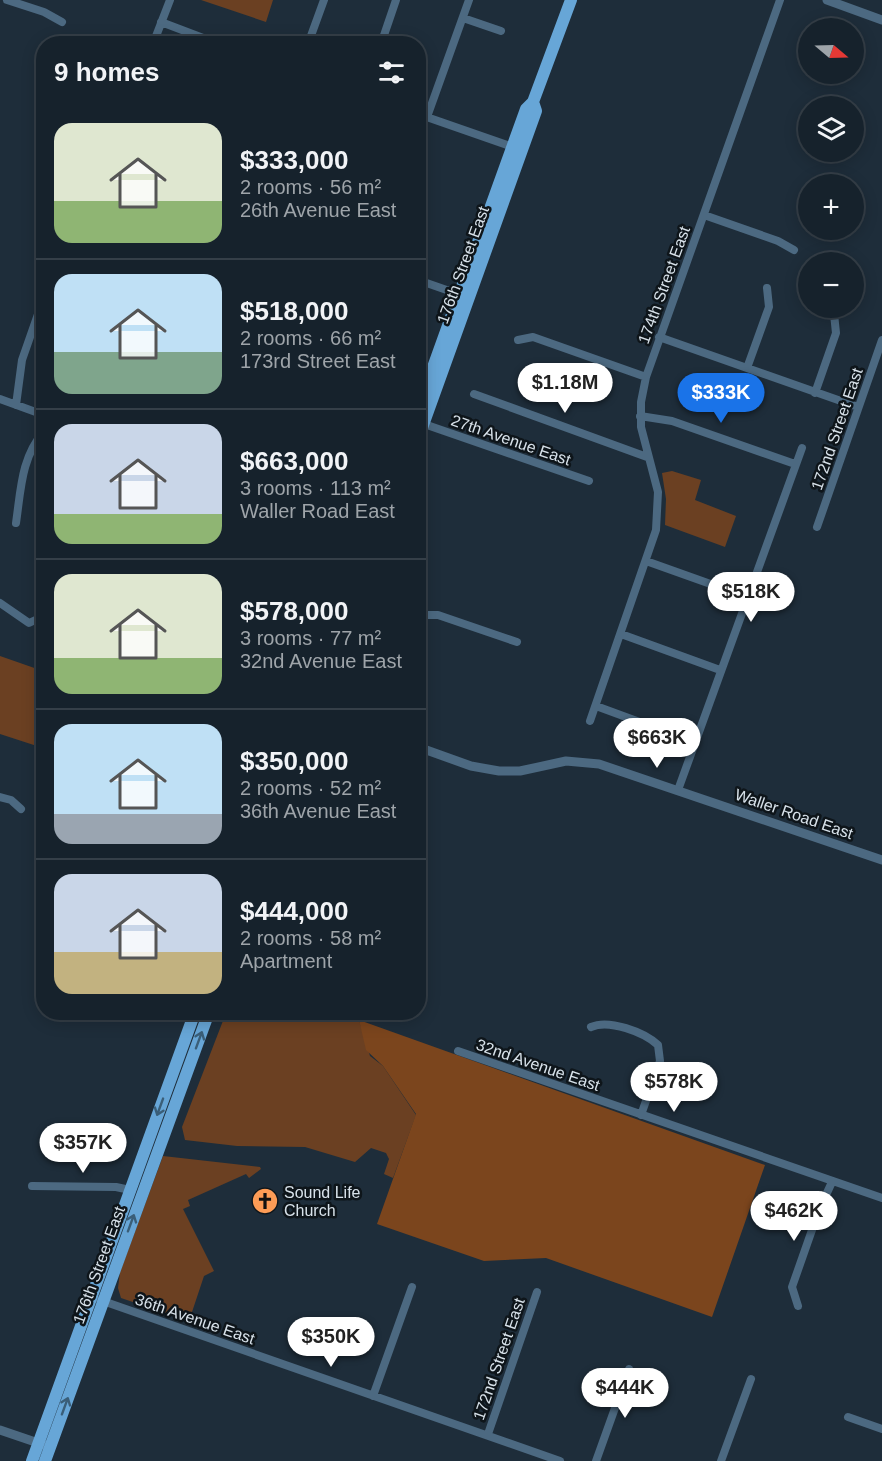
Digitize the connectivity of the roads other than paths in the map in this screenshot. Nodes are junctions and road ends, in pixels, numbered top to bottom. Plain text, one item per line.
1 (7, 0) edge
2 (170, 0) edge
3 (324, 0) edge
4 (396, 0) edge
5 (469, 0) edge
6 (571, 0) edge
7 (780, 0) edge
8 (827, 0) edge
9 (463, 18) junction
10 (882, 20) edge
11 (62, 22) dead end
12 (161, 22) junction
13 (501, 31) dead end
14 (156, 36) edge
15 (198, 36) edge
16 (311, 36) edge
17 (384, 36) edge
18 (533, 102) junction
19 (427, 117) joint
20 (513, 147) junction
21 (704, 215) junction
22 (794, 250) dead end
23 (426, 282) edge
24 (767, 288) dead end
25 (463, 289) junction
26 (834, 318) edge
27 (36, 320) edge
28 (659, 337) junction
29 (455, 338) junction
30 (518, 340) dead end
31 (882, 340) edge
32 (747, 368) junction
33 (426, 370) edge
34 (432, 372) junction
35 (646, 377) junction
36 (426, 388) edge
37 (815, 393) junction
38 (474, 394) dead end
39 (0, 399) edge
40 (16, 405) junction
41 (858, 407) junction
42 (36, 412) edge
43 (640, 416) junction
44 (426, 418) edge
45 (426, 425) edge
46 (36, 441) edge
47 (802, 448) dead end
48 (647, 457) junction
49 (795, 464) junction
50 (589, 481) dead end
51 (16, 523) dead end
52 (817, 527) dead end
53 (646, 561) junction
54 (747, 597) junction
55 (0, 603) edge
56 (426, 615) edge
57 (36, 620) edge
58 (621, 634) junction
59 (517, 642) dead end
60 (720, 670) junction
61 (596, 706) junction
62 (590, 721) dead end
63 (694, 742) junction
64 (426, 750) edge
65 (678, 790) junction
66 (0, 797) edge
67 (21, 809) dead end
68 (882, 860) edge
69 (192, 1020) edge
70 (206, 1020) edge
71 (591, 1027) dead end
72 (458, 1051) dead end
73 (641, 1115) junction
74 (832, 1182) junction
75 (32, 1186) dead end
76 (130, 1191) junction
77 (882, 1198) edge
78 (412, 1287) dead end
79 (537, 1292) dead end
80 (98, 1299) junction
81 (798, 1306) dead end
82 (629, 1369) dead end
83 (751, 1379) dead end
84 (374, 1396) junction
85 (848, 1417) dead end
86 (882, 1429) edge
87 (0, 1430) edge
88 (488, 1434) junction
89 (44, 1445) junction
90 (32, 1461) edge
91 (45, 1461) edge
92 (560, 1461) edge
93 (596, 1461) edge
94 (721, 1461) edge

1 - 11 street
2 - 12 street
3 - 16 street
4 - 17 street
5 - 9 street
6 - 18 main road, 176th Street East
7 - 21 street, 174th Street East
8 - 10 street
9 - 13 street
9 - 19 street
12 - 14 street
12 - 15 street
18 - 20 main road, 176th Street East
18 - 29 main road, 176th Street East
19 - 20 street
20 - 25 main road, 176th Street East
21 - 22 street
21 - 28 street, 174th Street East
23 - 25 street
24 - 32 street
25 - 29 main road
25 - 34 main road, 176th Street East
26 - 37 street
27 - 40 street
28 - 32 street
28 - 35 street, 174th Street East
29 - 44 main road, 176th Street East
30 - 35 street
31 - 41 street, 172nd Street East
32 - 37 street
33 - 34 street
34 - 36 main road, 176th Street East
35 - 43 street, 174th Street East
37 - 41 street
38 - 48 street
39 - 40 street
40 - 42 street
41 - 52 street, 172nd Street East
43 - 48 street, 174th Street East
43 - 49 street
45 - 50 street, 27th Avenue East
46 - 51 street
47 - 49 street
48 - 53 street, 174th Street East
49 - 54 street
53 - 54 street
53 - 58 street, 174th Street East
54 - 60 street
55 - 57 street
56 - 59 street
58 - 60 street
58 - 61 street, 174th Street East
60 - 63 street
61 - 62 street, 174th Street East
61 - 63 street
63 - 65 street
64 - 65 street, Waller Road East
65 - 68 street, Waller Road East
66 - 67 street
69 -> 76 main road, 176th Street East
80 -> 70 main road, 176th Street East
71 - 73 street
72 - 73 street, 32nd Avenue East
73 - 74 street, 32nd Avenue East
74 - 77 street, 32nd Avenue East
74 - 81 street
75 - 76 street
76 - 80 main road, 176th Street East
78 - 84 street
79 - 88 street, 172nd Street East
80 - 84 street, 36th Avenue East
80 - 89 main road, 176th Street East
82 - 93 street
83 - 94 street
84 - 88 street, 36th Avenue East
85 - 86 street
87 - 89 street
88 - 92 street, 36th Avenue East
89 - 90 main road, 176th Street East
89 - 91 main road, 176th Street East

